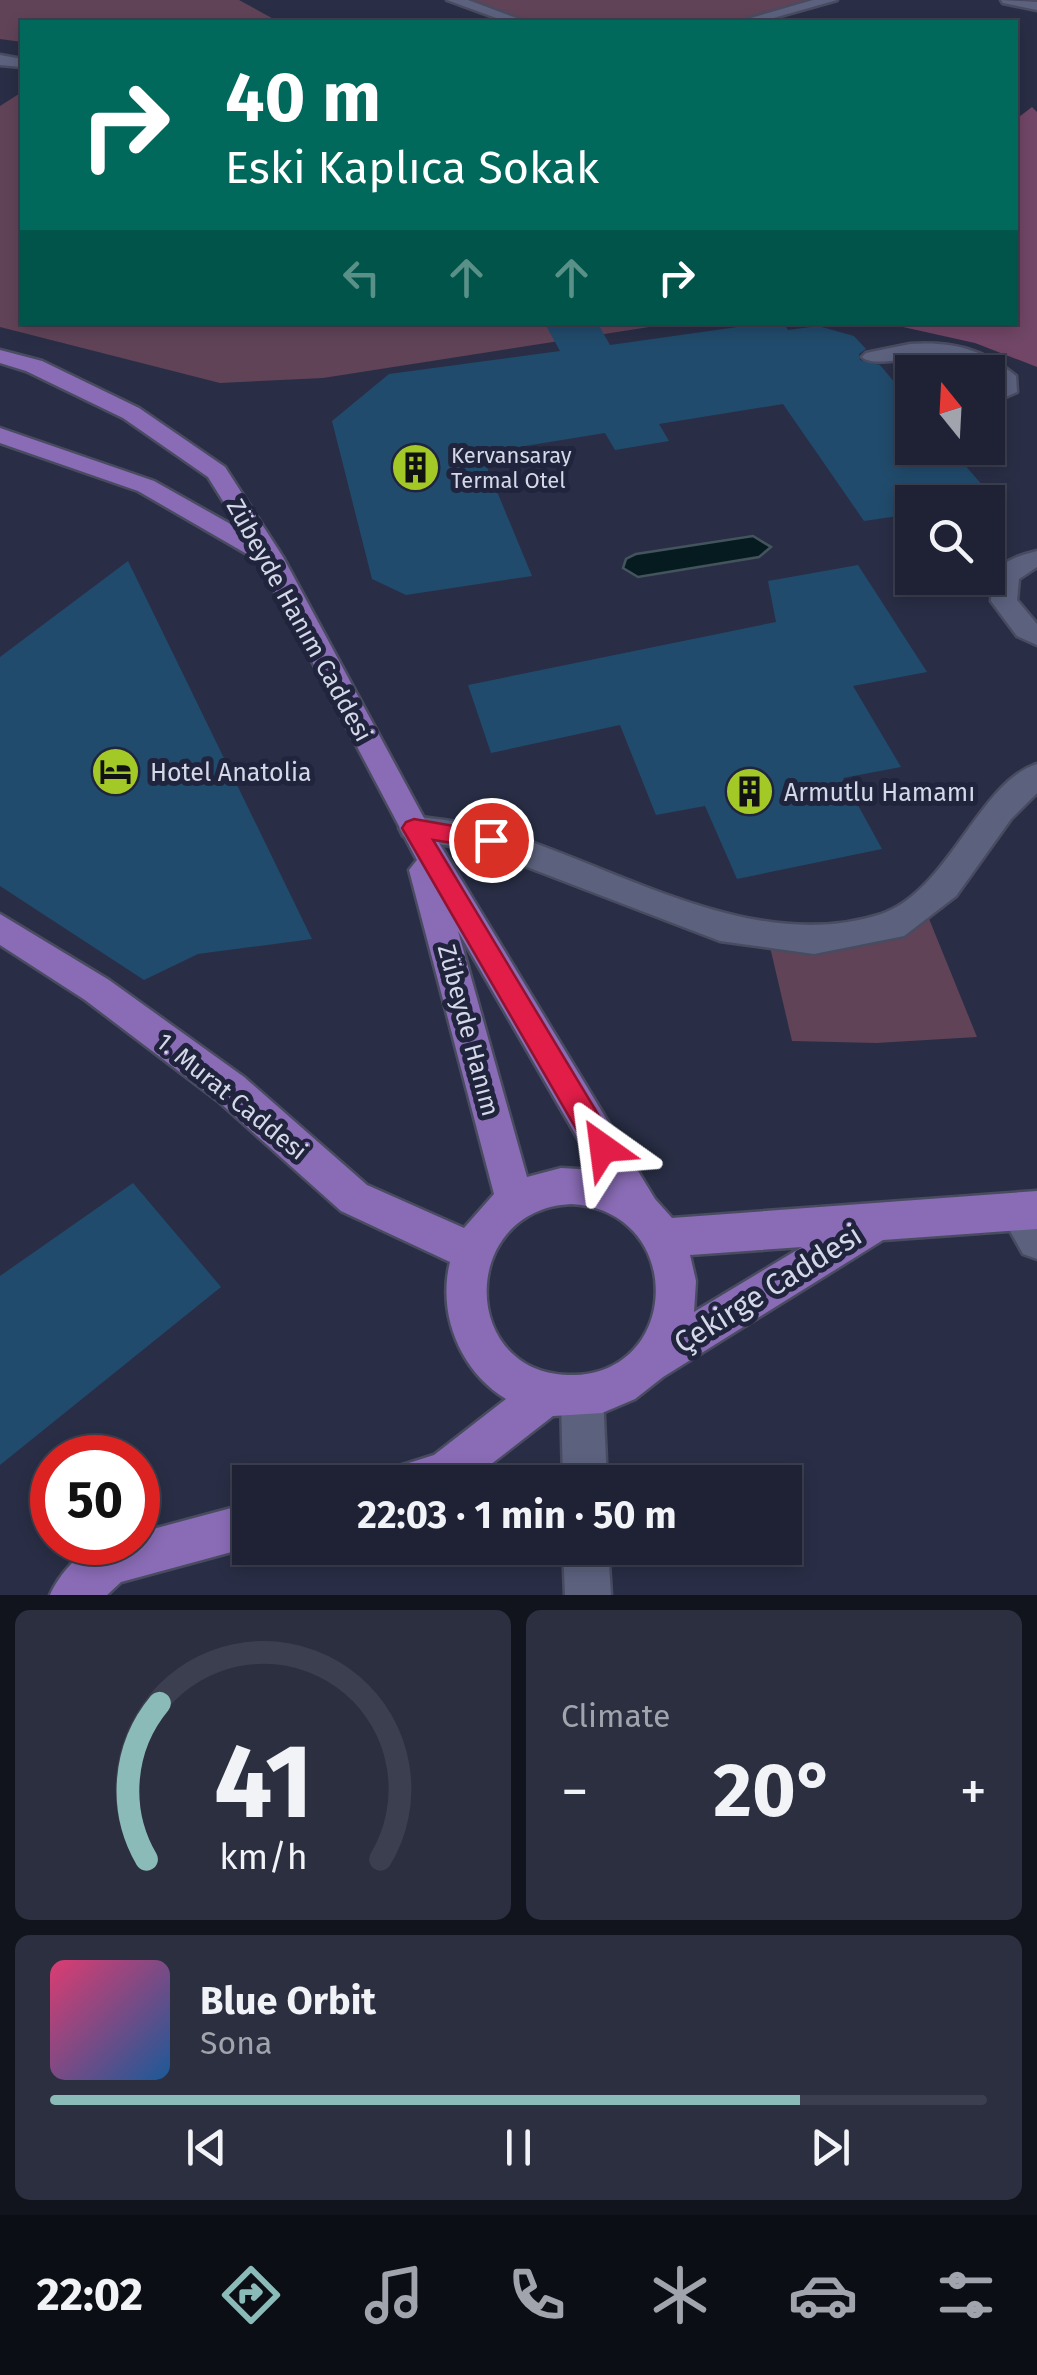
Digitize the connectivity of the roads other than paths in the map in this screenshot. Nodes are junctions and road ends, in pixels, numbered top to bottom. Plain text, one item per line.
1 (454, 0) edge
2 (830, 0) edge
3 (1008, 0) edge
4 (1037, 6) edge
5 (514, 20) edge
6 (752, 20) edge
7 (0, 356) edge
8 (874, 357) dead end
9 (1008, 381) junction
10 (1037, 384) edge
11 (1005, 392) edge
12 (0, 435) edge
13 (270, 557) junction
14 (1037, 560) edge
15 (1037, 636) edge
16 (1037, 775) edge
17 (414, 828) junction
18 (0, 928) edge
19 (514, 1199) junction
20 (883, 1218) junction
21 (1031, 1221) edge
22 (651, 1225) junction
23 (471, 1251) junction
24 (653, 1360) junction
25 (564, 1396) junction
26 (458, 1465) edge
27 (581, 1465) edge
28 (232, 1530) edge
29 (587, 1565) edge
30 (73, 1595) edge
31 (588, 1595) edge

1 - 5 street
2 - 6 street
3 - 4 street
7 - 13 main road, Zübeyde Hanım Caddesi
8 - 9 street
9 - 10 street
9 - 11 street
12 - 13 main road
13 - 17 main road, Zübeyde Hanım Caddesi
14 - 15 street
16 - 17 street
17 - 19 main road, Zübeyde Hanım
17 - 22 main road, Zübeyde Hanım
18 - 23 main road, 1. Murat Caddesi
19 - 22 main road
19 - 23 main road
20 - 21 main road, Çekirge Caddesi
20 - 22 main road, Çekirge Caddesi
20 - 24 main road, Çekirge Caddesi
22 - 24 main road
23 - 25 main road
24 - 25 main road
25 - 26 main road
25 - 27 street
28 - 30 main road
29 - 31 street

